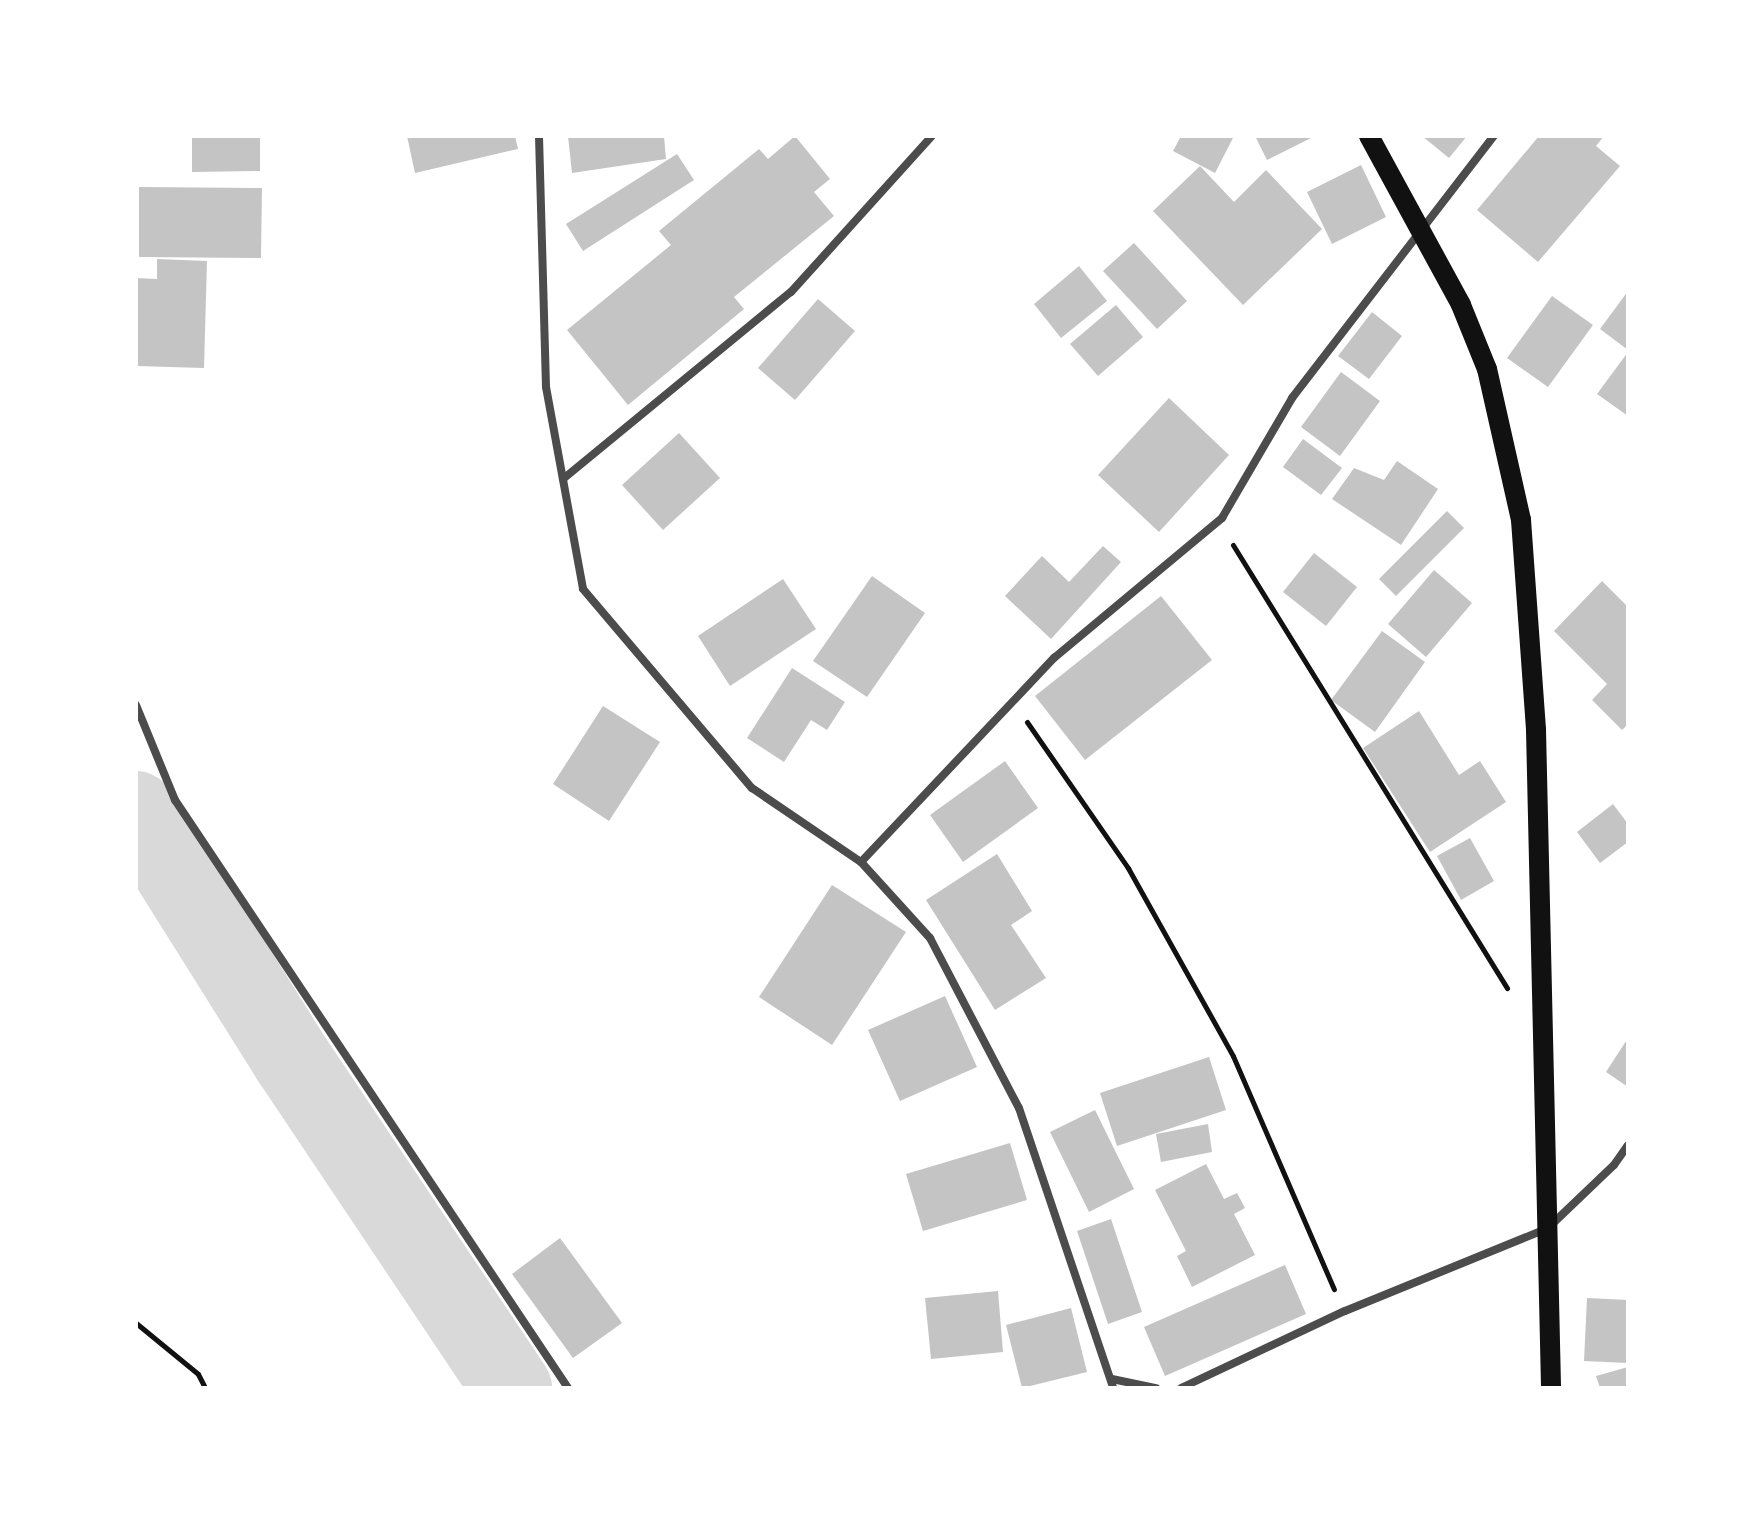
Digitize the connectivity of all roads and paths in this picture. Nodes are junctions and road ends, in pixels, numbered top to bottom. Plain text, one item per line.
1 (539, 136) edge
2 (932, 136) edge
3 (1369, 136) edge
4 (1494, 136) edge
5 (1419, 231) junction
6 (563, 479) junction
7 (1222, 518) junction
8 (1013, 702) junction
9 (136, 705) edge
10 (861, 862) junction
11 (1509, 991) dead end
12 (1628, 1145) edge
13 (1548, 1228) junction
14 (1345, 1311) junction
15 (136, 1323) edge
16 (1113, 1384) edge
17 (205, 1388) edge
18 (568, 1388) edge
19 (1156, 1388) edge
20 (1181, 1388) edge
21 (1551, 1388) edge

1 - 6 street
2 - 6 street
3 - 5 main road
4 - 5 street
5 - 7 street
5 - 13 main road
6 - 10 street
7 - 8 street
7 - 11 path
8 - 10 street
8 - 14 path
9 - 18 street
10 - 16 street
12 - 13 street
13 - 14 street
13 - 21 main road
14 - 20 street
15 - 17 path
16 - 19 street

